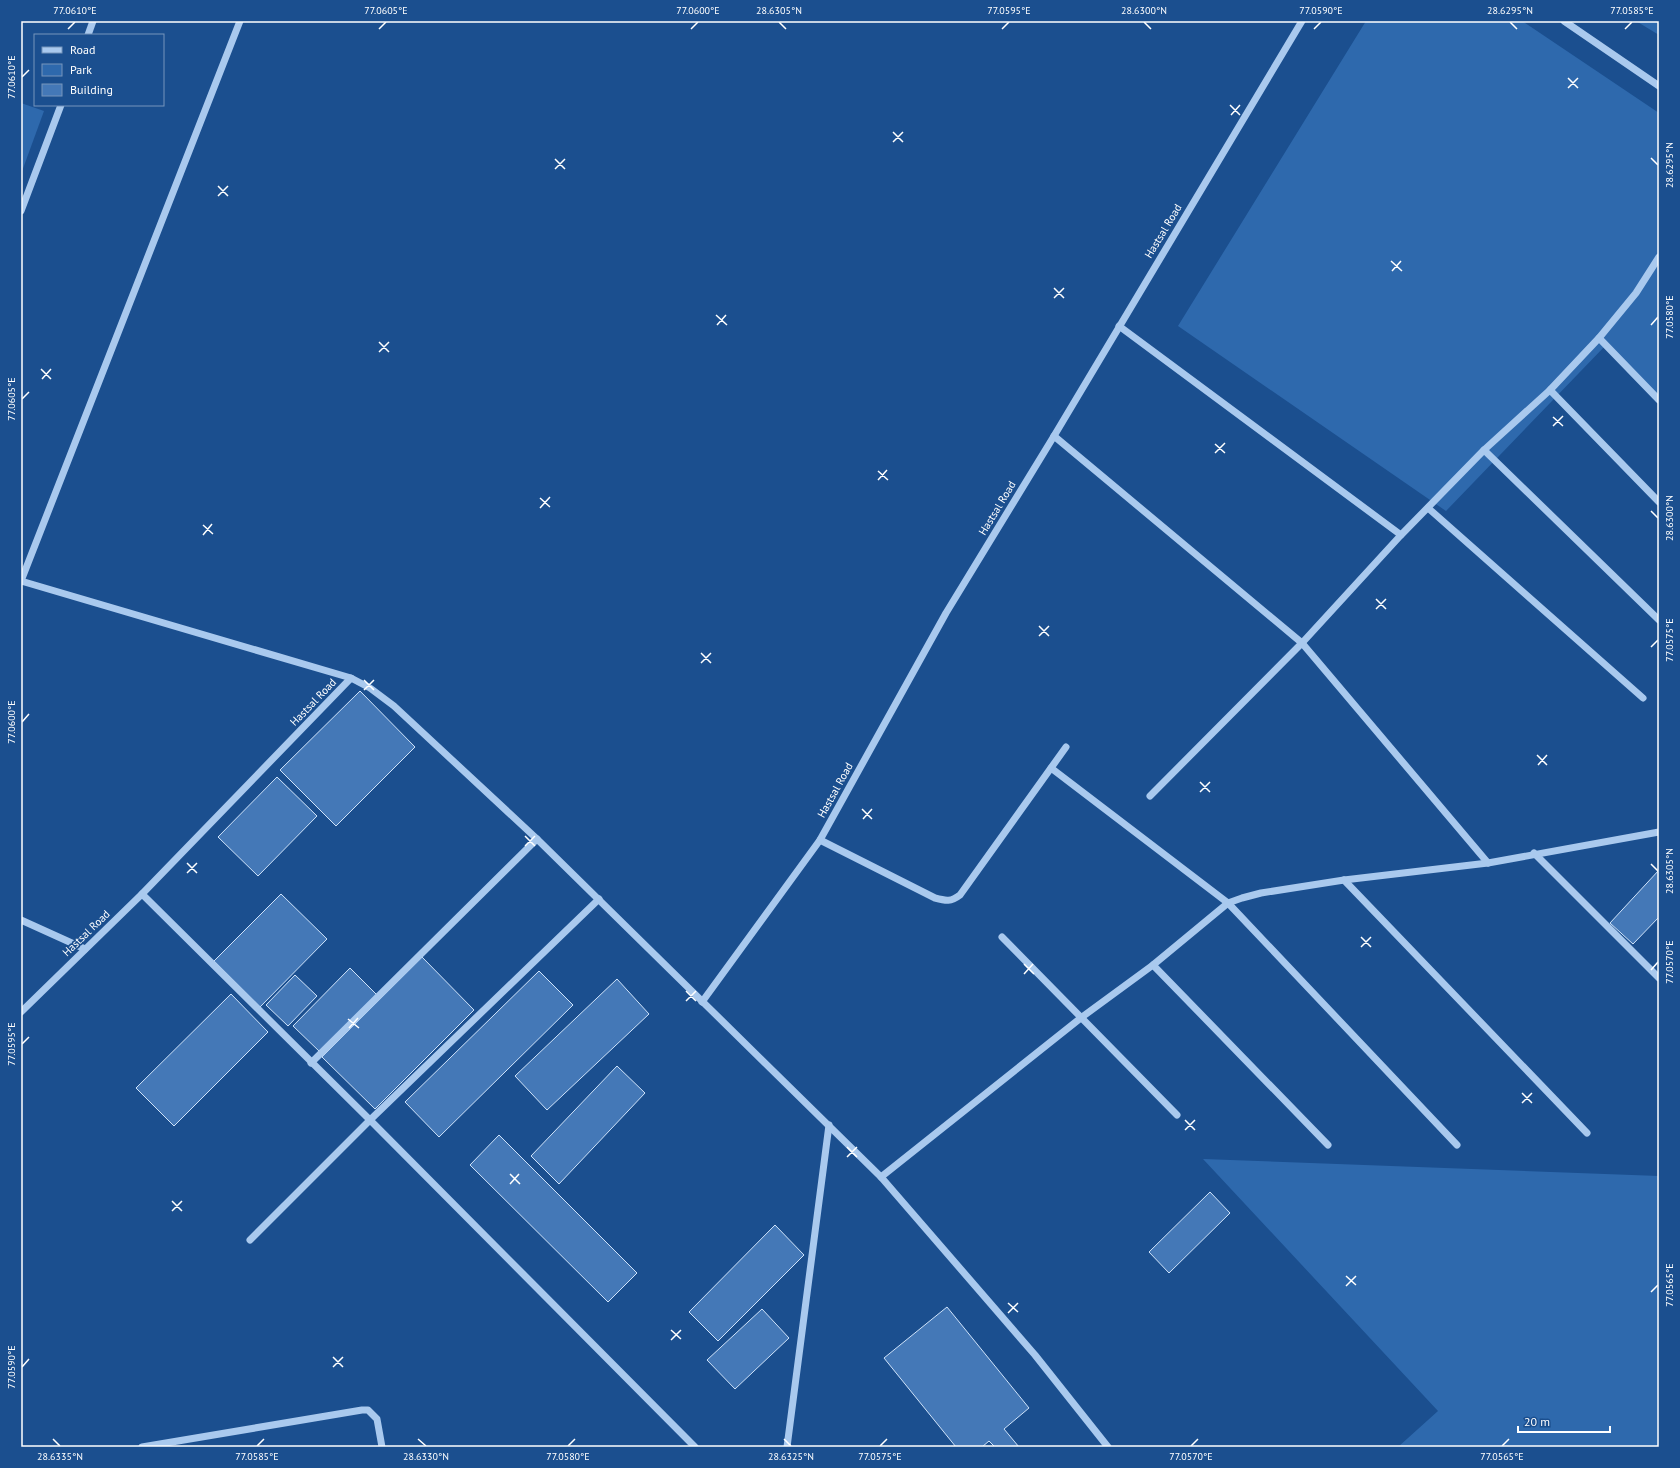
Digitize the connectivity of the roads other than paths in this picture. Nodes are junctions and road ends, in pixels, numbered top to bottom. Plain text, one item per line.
1 (93, 21) edge
2 (240, 21) edge
3 (1302, 21) edge
4 (1564, 21) edge
5 (88, 34) edge
6 (1659, 86) edge
7 (61, 106) edge
8 (21, 211) edge
9 (1659, 257) edge
10 (1119, 326) junction
11 (1599, 338) junction
12 (1550, 390) junction
13 (1659, 400) edge
14 (1054, 436) junction
15 (1484, 450) junction
16 (1659, 502) edge
17 (1428, 508) junction
18 (1401, 535) junction
19 (21, 581) edge
20 (1659, 620) edge
21 (1302, 643) junction
22 (351, 678) junction
23 (1643, 698) dead end
24 (1066, 747) dead end
25 (1051, 768) junction
26 (1150, 796) dead end
27 (1659, 832) edge
28 (537, 839) junction
29 (820, 840) junction
30 (1534, 853) junction
31 (1488, 863) junction
32 (1344, 880) junction
33 (142, 894) junction
34 (598, 899) junction
35 (1228, 904) junction
36 (21, 920) edge
37 (1002, 937) dead end
38 (85, 949) junction
39 (1152, 965) junction
40 (1659, 978) edge
41 (702, 1002) junction
42 (21, 1012) edge
43 (1082, 1017) junction
44 (311, 1063) junction
45 (1177, 1115) dead end
46 (370, 1120) junction
47 (829, 1124) junction
48 (1587, 1133) dead end
49 (1328, 1145) dead end
50 (1458, 1145) dead end
51 (881, 1177) junction
52 (250, 1240) dead end
53 (142, 1447) edge
54 (382, 1447) edge
55 (695, 1447) edge
56 (787, 1447) edge
57 (1108, 1447) edge

1 - 5 street
2 - 19 street
3 - 10 street, Hastsal Road
4 - 6 street
7 - 8 street
9 - 11 street
10 - 14 street, Hastsal Road
10 - 18 street
11 - 12 street
11 - 13 street
12 - 15 street
12 - 16 street
14 - 21 street
14 - 29 street, Hastsal Road
15 - 17 street
15 - 20 street
17 - 18 street
17 - 23 street
18 - 21 street
19 - 22 street
21 - 26 street
21 - 31 street
22 - 28 street, Hastsal Road
22 - 33 street, Hastsal Road
24 - 25 street
25 - 29 street
25 - 35 street
27 - 30 street
28 - 34 street, Hastsal Road
28 - 44 street
29 - 41 street, Hastsal Road
30 - 31 street
30 - 40 street
31 - 32 street
32 - 35 street
32 - 48 street
33 - 38 street, Hastsal Road
33 - 44 street
34 - 41 street, Hastsal Road
34 - 46 street
35 - 39 street
35 - 50 street
36 - 38 street
37 - 43 street
38 - 42 street, Hastsal Road
39 - 43 street
39 - 49 street
41 - 47 street, Hastsal Road
43 - 45 street
43 - 51 street
44 - 46 street
46 - 52 street
46 - 55 street
47 - 51 street, Hastsal Road
47 - 56 street
51 - 57 street, Hastsal Road
53 - 54 street

